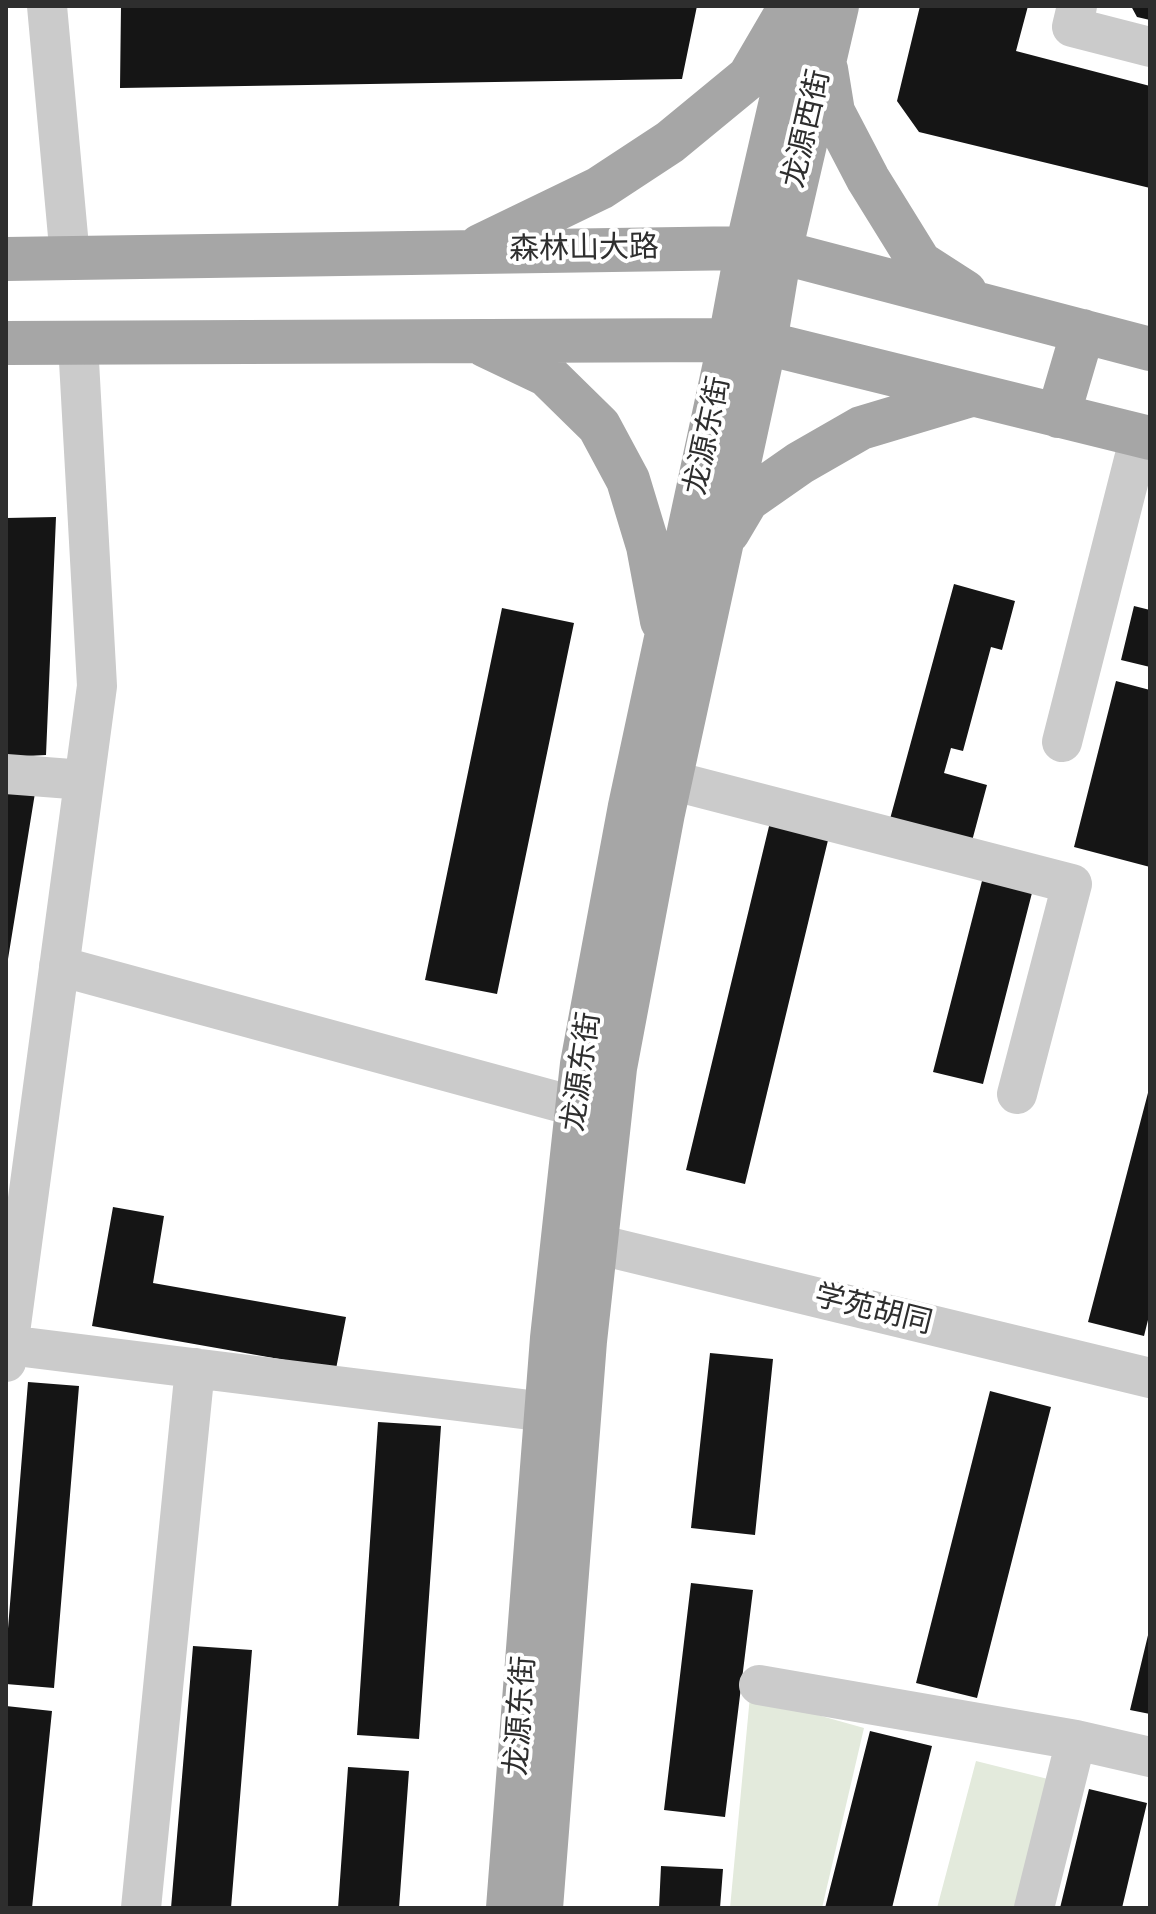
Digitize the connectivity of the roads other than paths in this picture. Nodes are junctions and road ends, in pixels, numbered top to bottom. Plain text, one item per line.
1 (47, 6) edge
2 (791, 6) edge
3 (803, 6) edge
4 (837, 6) edge
5 (1077, 6) edge
6 (1150, 47) edge
7 (824, 59) junction
8 (763, 250) junction
9 (468, 252) junction
10 (70, 258) junction
11 (6, 259) edge
12 (987, 306) junction
13 (1083, 331) junction
14 (477, 341) junction
15 (747, 342) junction
16 (6, 343) edge
17 (78, 343) junction
18 (1150, 349) edge
19 (973, 394) junction
20 (1058, 416) junction
21 (1145, 437) edge
22 (721, 545) junction
23 (666, 639) junction
24 (1062, 742) dead end
25 (6, 774) edge
26 (84, 780) junction
27 (670, 780) junction
28 (59, 966) junction
29 (1017, 1094) dead end
30 (593, 1111) junction
31 (15, 1227) edge
32 (596, 1244) junction
33 (7, 1354) edge
34 (195, 1368) junction
35 (1150, 1378) edge
36 (546, 1412) junction
37 (759, 1685) dead end
38 (1076, 1740) junction
39 (1150, 1757) edge
40 (141, 1908) edge
41 (508, 1908) edge
42 (541, 1908) edge
43 (1034, 1908) edge

1 - 10 street
2 - 9 main road
3 - 8 main road, 龙源西街
4 - 7 main road, 龙源西街
5 - 6 street
7 - 8 main road, 龙源西街
7 - 12 main road
8 - 9 main road, 森林山大路
8 - 12 main road, 森林山大路
8 - 15 main road, 龙源东街
9 - 10 main road, 森林山大路
10 - 11 main road, 森林山大路
12 - 13 main road, 森林山大路
13 - 18 main road, 森林山大路
13 - 20 main road
14 - 15 main road
14 - 17 main road
14 - 23 main road
15 - 19 main road
15 - 22 main road, 龙源东街
15 - 23 main road, 龙源东街
16 - 17 main road
17 - 26 street
19 - 20 main road
19 - 22 main road
20 - 21 main road
21 - 24 street
22 - 27 main road, 龙源东街
23 - 30 main road, 龙源东街
25 - 26 street
26 - 28 street
27 - 29 street
27 - 30 main road, 龙源东街
28 - 30 street
28 - 31 street
30 - 32 main road, 龙源东街
30 - 36 main road, 龙源东街
31 - 33 street
32 - 35 street, 学苑胡同
32 - 42 main road, 龙源东街
33 - 34 street
34 - 36 street
34 - 40 street
36 - 41 main road, 龙源东街
37 - 38 street
38 - 39 street
38 - 43 street

